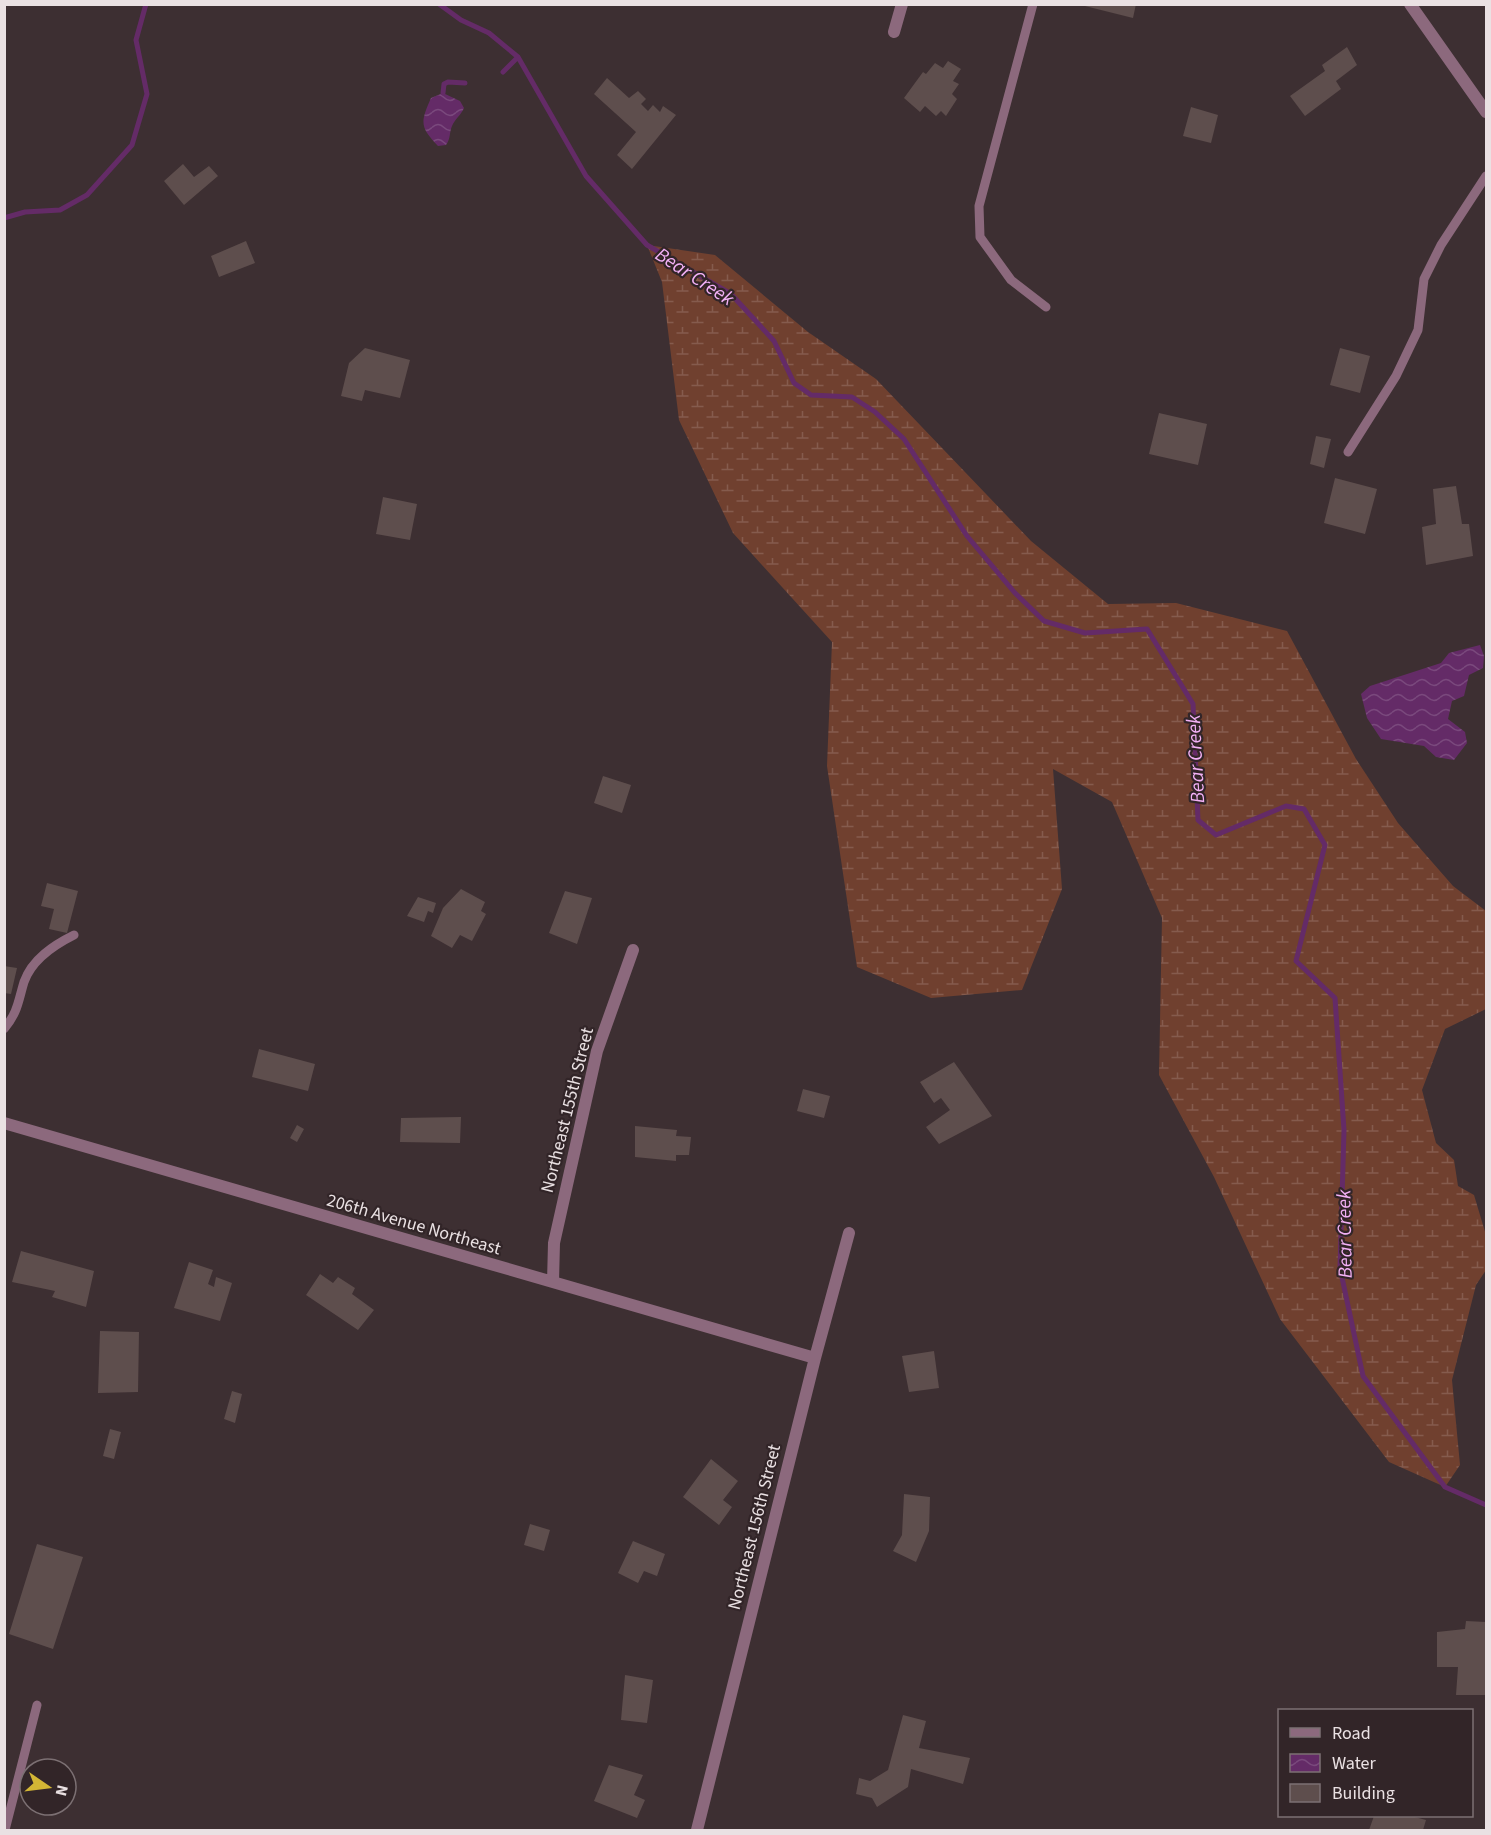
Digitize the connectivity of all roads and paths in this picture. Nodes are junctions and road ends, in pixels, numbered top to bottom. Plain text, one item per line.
1 (902, 4) edge
2 (1033, 4) edge
3 (1410, 4) edge
4 (894, 32) dead end
5 (1486, 112) edge
6 (1486, 176) edge
7 (1046, 307) dead end
8 (1348, 452) dead end
9 (74, 935) dead end
10 (633, 950) dead end
11 (4, 1029) edge
12 (4, 1123) edge
13 (849, 1233) dead end
14 (553, 1282) junction
15 (815, 1358) junction
16 (37, 1705) dead end
17 (5, 1830) edge
18 (697, 1830) edge

1 - 4 street
2 - 7 lane
3 - 5 street
6 - 8 lane
9 - 11 lane
10 - 14 street, Northeast 155th Street
12 - 14 street, 206th Avenue Northeast
13 - 15 street, Northeast 156th Street
14 - 15 street, 206th Avenue Northeast
15 - 18 street, Northeast 156th Street
16 - 17 lane

